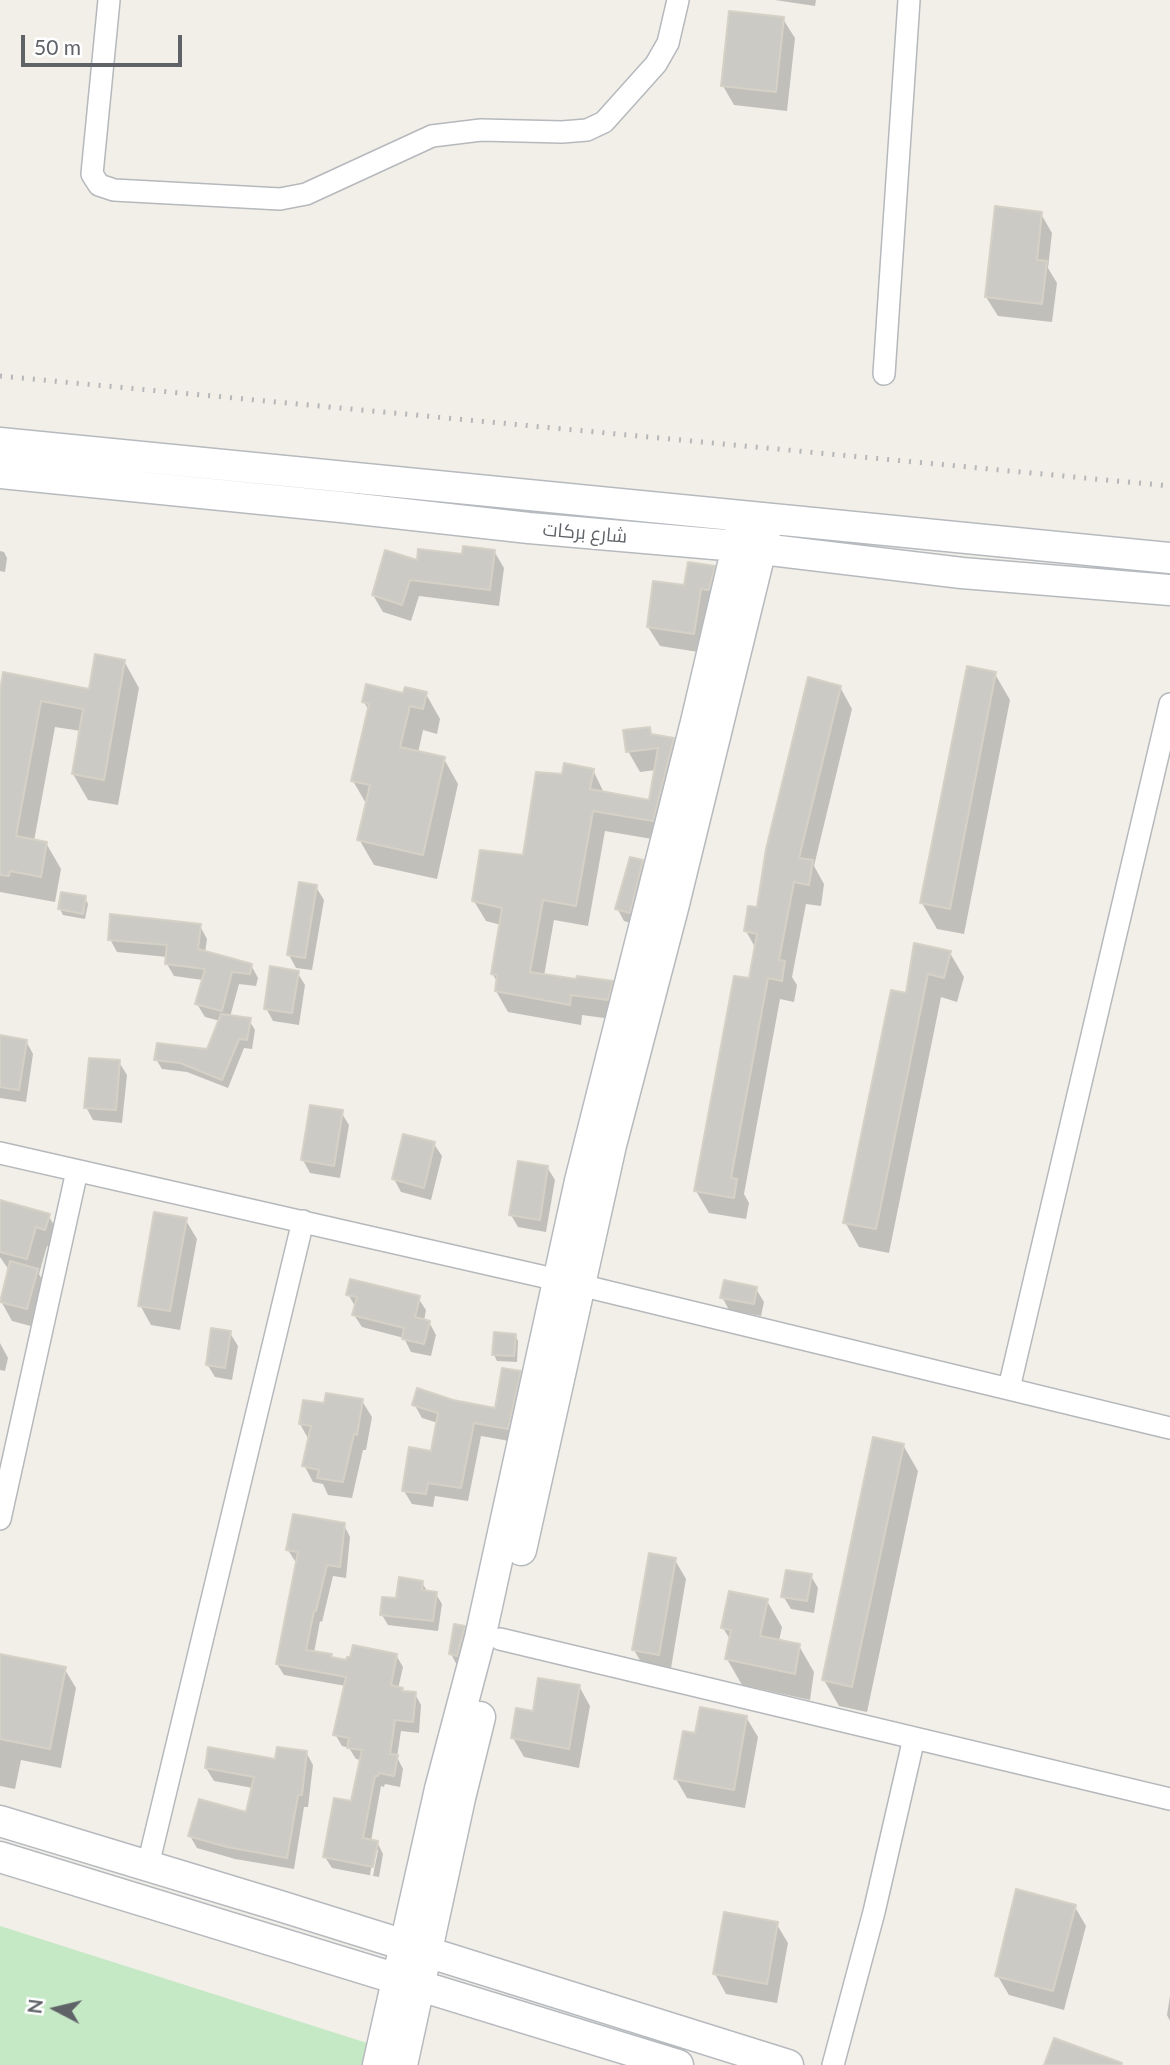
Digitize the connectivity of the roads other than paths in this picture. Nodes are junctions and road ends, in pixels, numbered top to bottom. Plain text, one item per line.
1 (109, 0) edge
2 (678, 0) edge
3 (909, 0) edge
4 (884, 374) dead end
5 (0, 443) edge
6 (0, 473) edge
7 (753, 533) junction
8 (1170, 558) edge
9 (1170, 590) edge
10 (1170, 704) edge
11 (0, 1153) edge
12 (77, 1171) junction
13 (303, 1221) junction
14 (569, 1282) junction
15 (1009, 1388) junction
16 (1170, 1428) edge
17 (0, 1519) edge
18 (500, 1639) junction
19 (914, 1738) junction
20 (1170, 1799) edge
21 (0, 1821) edge
22 (0, 1857) edge
23 (148, 1865) junction
24 (416, 1948) junction
25 (409, 1982) junction
26 (378, 2065) edge
27 (402, 2065) edge
28 (678, 2065) edge
29 (789, 2065) edge
30 (833, 2065) edge

1 - 2 street
3 - 4 street
5 - 7 street, شارع بركات
6 - 7 street, شارع بركات
7 - 8 street, شارع بركات
7 - 9 street, شارع بركات
7 - 14 street
10 - 15 street
11 - 12 street
12 - 13 street
12 - 17 street
13 - 14 street
13 - 23 street
14 - 15 street
14 - 18 street
14 - 24 street
15 - 16 street
18 - 19 street
18 - 24 street
19 - 20 street
19 - 30 street
21 - 23 street
22 - 25 street
23 - 24 street
24 - 25 street
24 - 29 street
25 - 26 street
25 - 27 street
25 - 28 street

